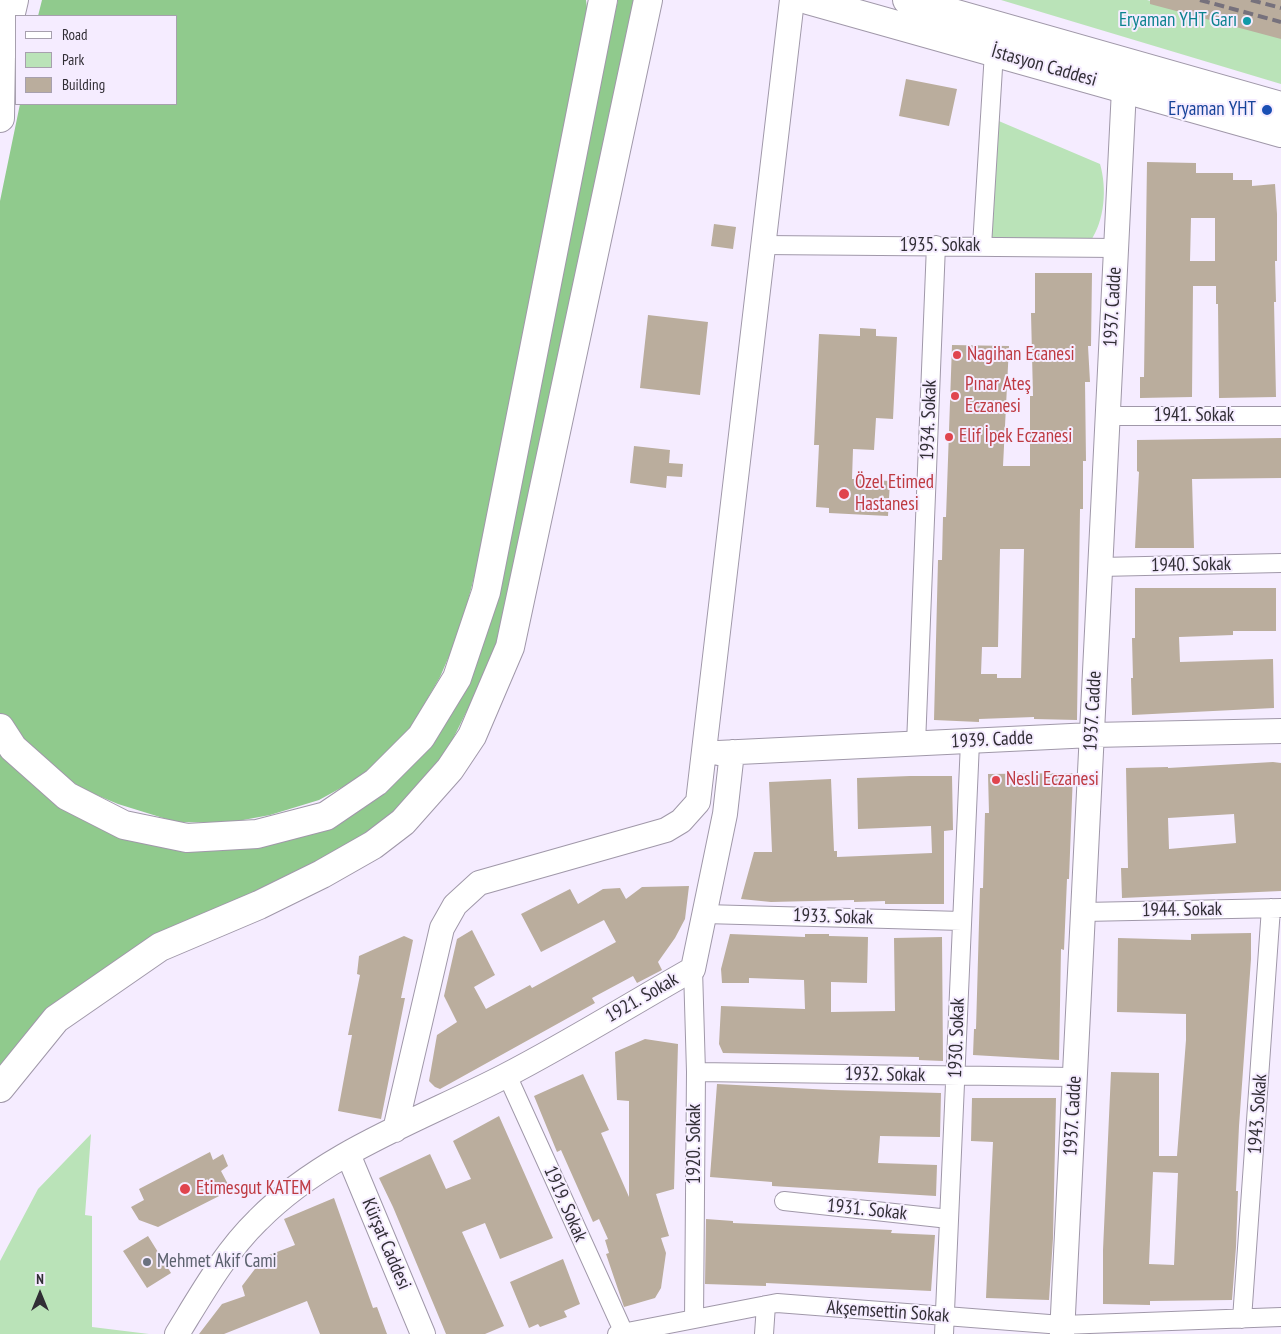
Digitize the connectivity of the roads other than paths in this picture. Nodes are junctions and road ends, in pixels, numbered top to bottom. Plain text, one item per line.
1 (14, 0) edge
2 (603, 0) edge
3 (648, 0) edge
4 (792, 0) edge
5 (808, 0) edge
6 (907, 0) edge
7 (994, 52) junction
8 (1, 57) edge
9 (1124, 89) junction
10 (1281, 106) edge
11 (0, 118) edge
12 (1281, 132) edge
13 (763, 245) junction
14 (936, 245) junction
15 (982, 246) junction
16 (1116, 248) junction
17 (1108, 416) junction
18 (1281, 416) edge
19 (1281, 563) edge
20 (1100, 566) junction
21 (0, 728) edge
22 (1281, 732) edge
23 (1092, 735) junction
24 (970, 742) junction
25 (916, 744) junction
26 (732, 752) junction
27 (703, 754) junction
28 (1276, 908) edge
29 (1083, 912) junction
30 (704, 914) junction
31 (962, 921) junction
32 (693, 969) junction
33 (696, 1072) junction
34 (507, 1075) junction
35 (955, 1076) junction
36 (1074, 1077) junction
37 (0, 1088) edge
38 (395, 1130) junction
39 (348, 1154) junction
40 (784, 1200) dead end
41 (950, 1218) junction
42 (766, 1305) junction
43 (1281, 1317) edge
44 (694, 1319) junction
45 (1242, 1319) junction
46 (945, 1325) edge
47 (1062, 1330) edge
48 (620, 1333) edge
49 (176, 1334) edge
50 (423, 1334) edge
51 (764, 1334) edge

1 - 8 main road
2 - 21 main road
3 - 37 main road
4 - 13 street
5 - 7 main road, İstasyon Caddesi
6 - 10 main road, İstasyon Caddesi
7 - 9 main road, İstasyon Caddesi
7 - 15 street
8 - 11 main road
9 - 12 main road, İstasyon Caddesi
9 - 16 street, 1937. Cadde
13 - 14 street, 1935. Sokak
13 - 27 street
14 - 15 street, 1935. Sokak
14 - 25 street, 1934. Sokak
15 - 16 street, 1935. Sokak
16 - 17 street, 1937. Cadde
17 - 18 street, 1941. Sokak
17 - 20 street, 1937. Cadde
19 - 20 street, 1940. Sokak
20 - 23 street, 1937. Cadde
22 - 23 street, 1939. Cadde
23 - 24 street, 1939. Cadde
23 - 29 street, 1937. Cadde
24 - 25 street, 1939. Cadde
24 - 31 street, 1930. Sokak
25 - 26 street, 1939. Cadde
26 - 27 street, 1939. Cadde
26 - 30 street, 1921. Sokak
27 - 38 street
28 - 29 street, 1944. Sokak
28 - 45 street, 1943. Sokak
29 - 36 street, 1937. Cadde
30 - 31 street, 1933. Sokak
30 - 32 street, 1921. Sokak
31 - 35 street, 1930. Sokak
32 - 33 street, 1920. Sokak
32 - 34 street, 1921. Sokak
33 - 35 street, 1932. Sokak
33 - 44 street, 1920. Sokak
34 - 38 street, 1921. Sokak
34 - 48 street, 1919. Sokak
35 - 36 street, 1932. Sokak
35 - 41 street, 1930. Sokak
36 - 47 street, 1937. Cadde
38 - 39 street, 1921. Sokak
39 - 49 street, 1921. Sokak
39 - 50 street, Kürşat Caddesi
40 - 41 street, 1931. Sokak
41 - 46 street, 1930. Sokak
42 - 44 street, Akşemsettin Sokak
42 - 46 street, Akşemsettin Sokak
42 - 51 street
43 - 45 street, Akşemsettin Sokak
44 - 48 street, Akşemsettin Sokak
45 - 47 street, Akşemsettin Sokak
46 - 47 street, Akşemsettin Sokak

